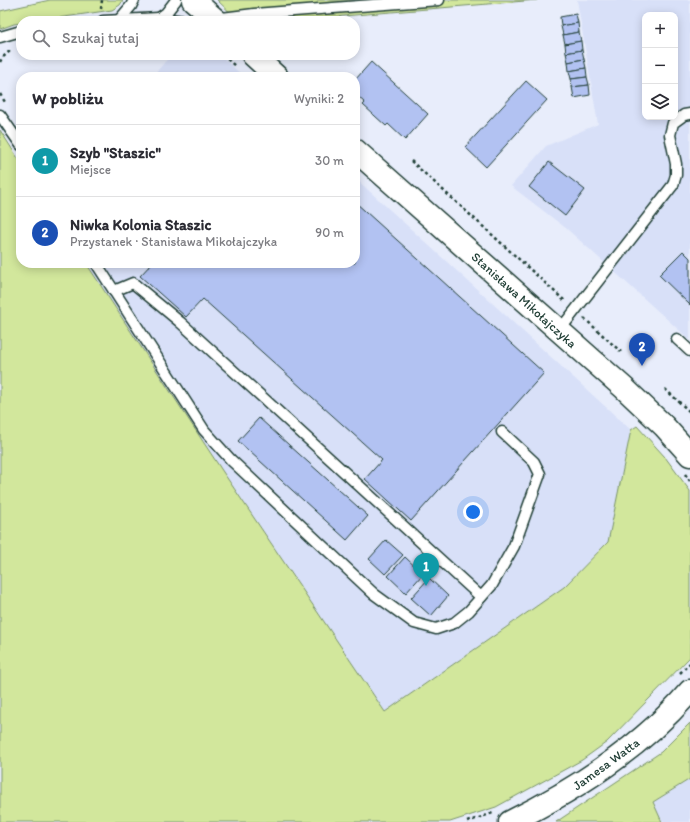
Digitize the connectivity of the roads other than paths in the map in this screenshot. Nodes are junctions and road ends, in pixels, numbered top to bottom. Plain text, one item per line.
1 (142, 0) edge
2 (176, 0) edge
3 (193, 0) edge
4 (439, 0) edge
5 (132, 3) edge
6 (123, 16) edge
7 (162, 16) edge
8 (208, 16) edge
9 (240, 16) edge
10 (16, 32) edge
11 (0, 37) edge
12 (258, 60) edge
13 (272, 72) edge
14 (690, 114) edge
15 (0, 115) edge
16 (16, 136) edge
17 (360, 154) edge
18 (99, 268) edge
19 (114, 291) junction
20 (559, 331) junction
21 (677, 340) dead end
22 (690, 351) edge
23 (502, 432) dead end
24 (688, 448) edge
25 (481, 597) junction
26 (686, 691) edge
27 (510, 822) edge

1 - 5 lane
2 - 7 lane
3 - 8 street
4 - 9 lane
5 - 6 lane
10 - 11 lane
12 - 13 street
14 - 20 lane
15 - 16 lane
17 - 20 street, Stanisława Mikołajczyka
18 - 19 lane
19 - 25 lane
19 - 25 lane
20 - 24 street, Stanisława Mikołajczyka
21 - 22 lane
23 - 25 lane
26 - 27 street, Jamesa Watta

